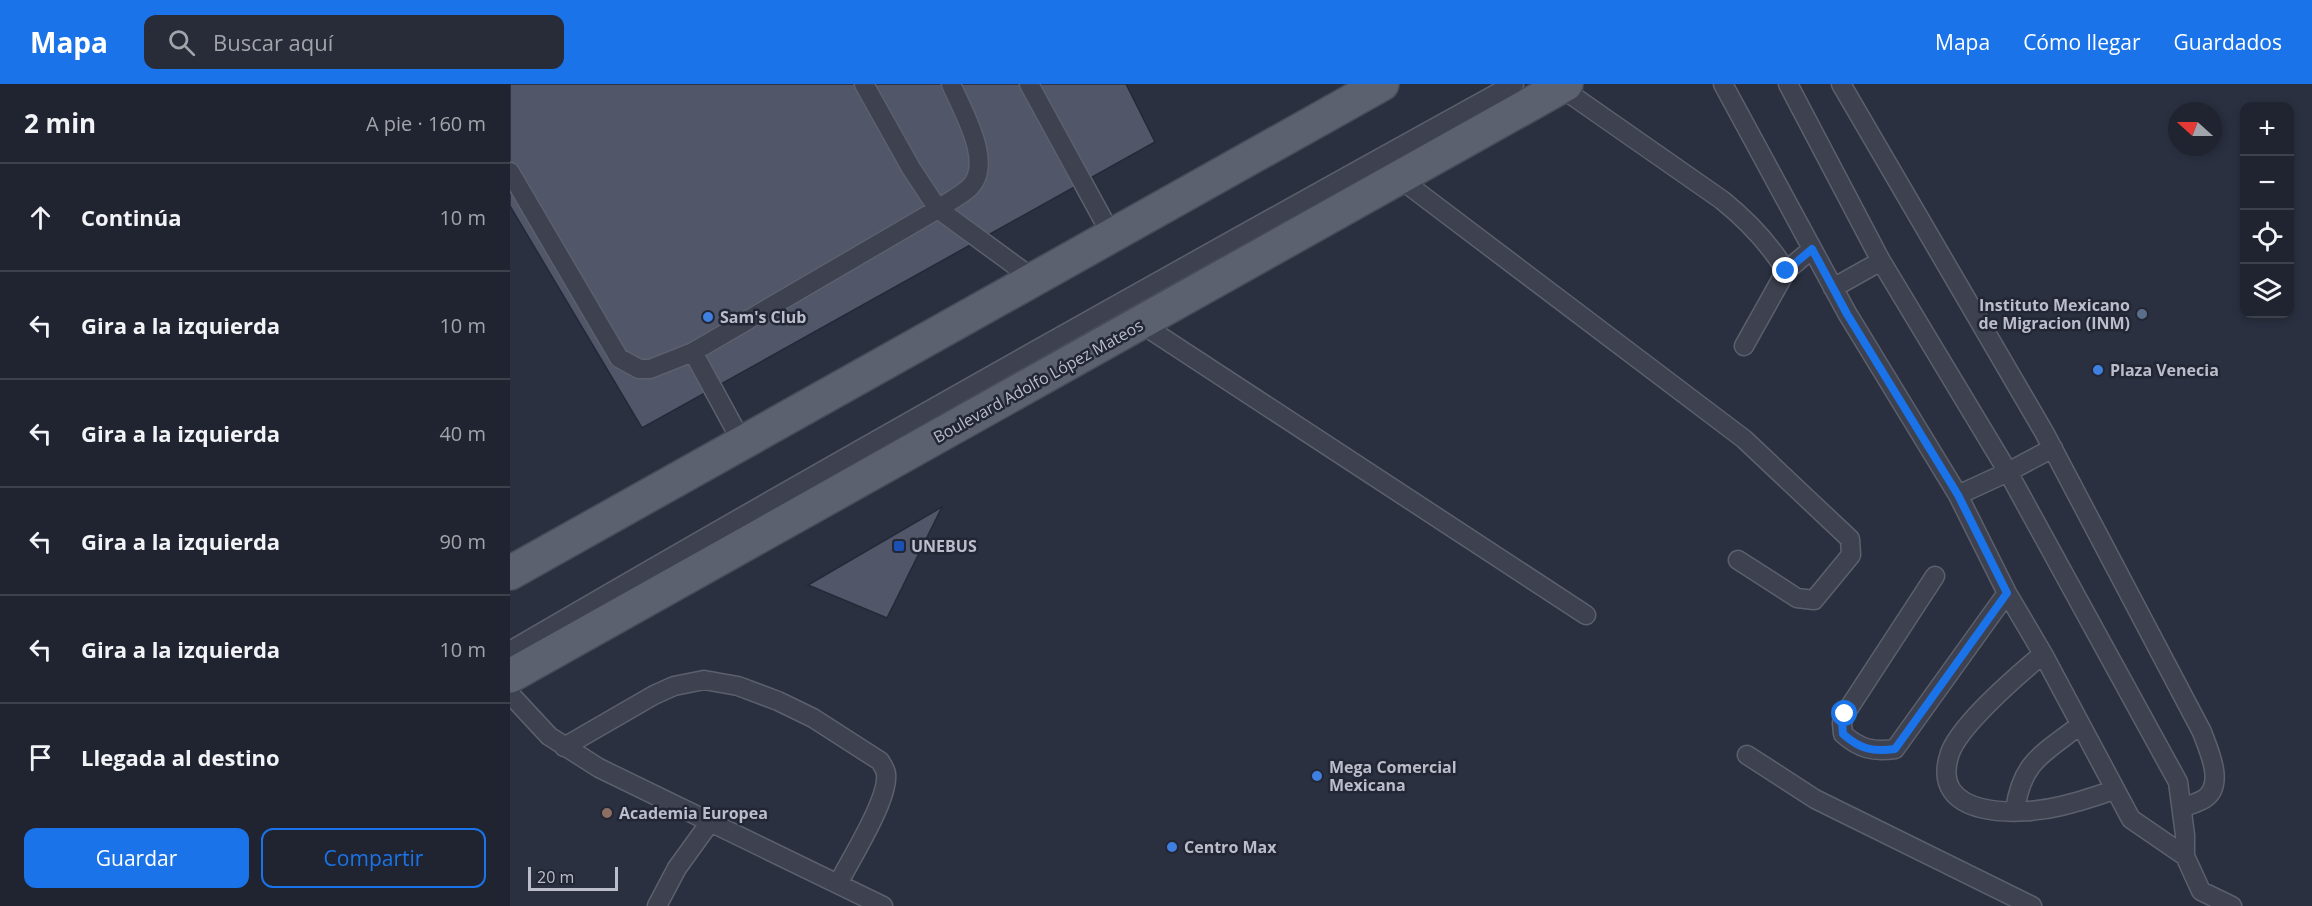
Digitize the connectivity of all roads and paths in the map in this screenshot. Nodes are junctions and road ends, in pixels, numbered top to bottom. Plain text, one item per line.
1 (864, 84) edge
2 (951, 84) edge
3 (1029, 84) edge
4 (1382, 84) edge
5 (1514, 84) edge
6 (1723, 84) edge
7 (1788, 84) edge
8 (1842, 84) edge
9 (1563, 86) edge
10 (510, 172) edge
11 (1399, 178) junction
12 (938, 208) junction
13 (1112, 236) junction
14 (1812, 249) junction
15 (1881, 261) junction
16 (1786, 271) junction
17 (1035, 280) junction
18 (1833, 288) junction
19 (1140, 323) junction
20 (1744, 346) dead end
21 (693, 352) junction
22 (743, 444) junction
23 (2053, 448) junction
24 (2008, 472) junction
25 (1958, 495) junction
26 (1738, 560) dead end
27 (510, 573) edge
28 (1935, 576) dead end
29 (2007, 593) junction
30 (1586, 615) dead end
31 (510, 651) edge
32 (2043, 654) junction
33 (510, 676) edge
34 (510, 694) edge
35 (2080, 725) junction
36 (564, 747) junction
37 (1747, 755) dead end
38 (2114, 790) junction
39 (2182, 808) junction
40 (2015, 810) junction
41 (711, 821) junction
42 (2185, 856) junction
43 (838, 884) junction
44 (657, 906) edge
45 (883, 906) edge
46 (2032, 906) edge
47 (2232, 906) edge

1 - 12 lane
2 - 12 lane
3 - 13 lane
4 - 13 main road
5 - 31 lane
6 - 14 lane
7 - 15 lane
8 - 23 lane
9 - 11 main road, Boulevard Adolfo López Mateos
9 - 16 lane
10 - 21 lane
11 - 19 main road, Boulevard Adolfo López Mateos
11 - 26 lane
12 - 17 lane
12 - 21 lane
13 - 17 main road
14 - 16 lane
14 - 18 lane
15 - 18 lane
15 - 24 lane
16 - 20 lane
17 - 22 main road
18 - 25 lane
19 - 30 lane
19 - 33 main road, Boulevard Adolfo López Mateos
21 - 22 lane
22 - 27 main road
23 - 24 lane
23 - 39 lane
24 - 25 lane
24 - 39 lane
25 - 29 lane
28 - 29 lane
29 - 32 lane
32 - 35 lane
32 - 40 lane
34 - 36 lane
35 - 38 lane
35 - 40 lane
36 - 41 lane
36 - 43 lane
37 - 46 lane
38 - 40 lane
38 - 42 lane
39 - 42 lane
41 - 43 lane
41 - 44 lane
42 - 47 lane
43 - 45 lane

